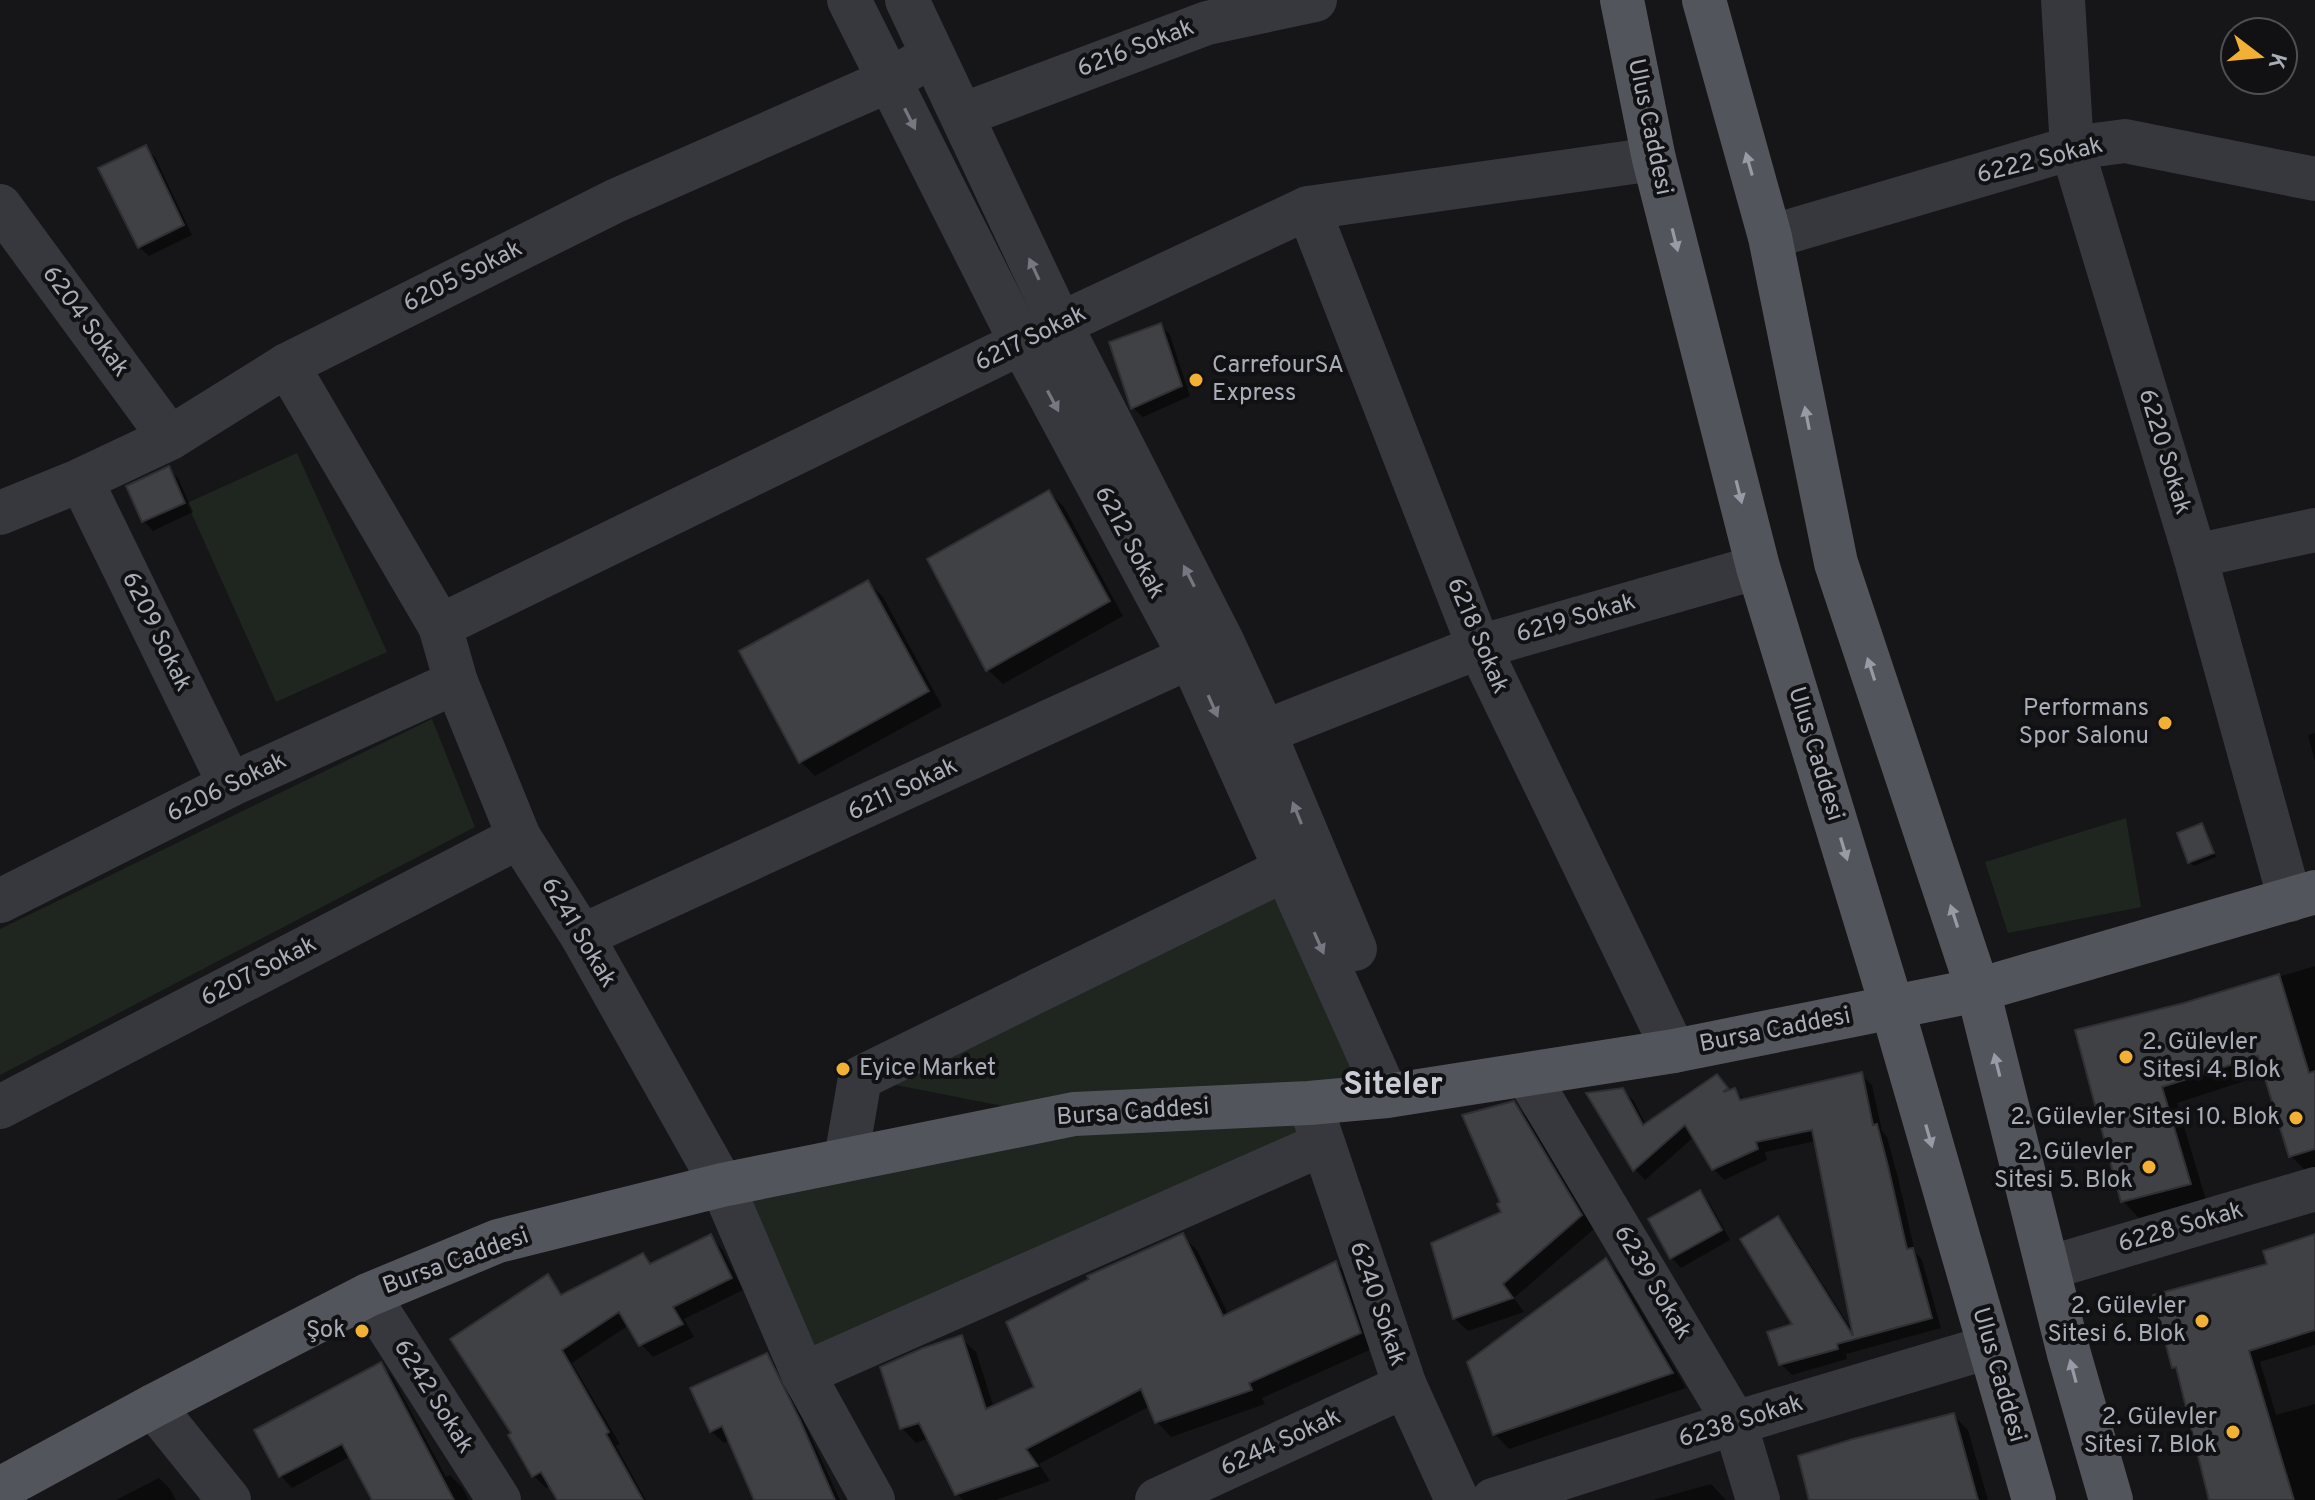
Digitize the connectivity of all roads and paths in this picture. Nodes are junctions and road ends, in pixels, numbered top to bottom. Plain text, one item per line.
1 (849, 0) edge
2 (907, 0) edge
3 (1315, 0) edge
4 (1622, 0) edge
5 (1704, 0) edge
6 (2063, 0) edge
7 (934, 55) junction
8 (890, 80) junction
9 (962, 115) junction
10 (2072, 148) junction
11 (1654, 159) junction
12 (2315, 179) edge
13 (0, 206) edge
14 (1308, 208) junction
15 (1770, 237) junction
16 (1041, 334) junction
17 (287, 365) junction
18 (170, 438) junction
19 (81, 480) junction
20 (0, 513) edge
21 (2315, 530) edge
22 (2195, 556) junction
23 (1758, 567) junction
24 (440, 626) junction
25 (1479, 647) junction
26 (1207, 650) junction
27 (456, 682) junction
28 (1264, 732) junction
29 (230, 785) junction
30 (519, 837) junction
31 (1300, 863) junction
32 (2303, 896) edge
33 (0, 901) edge
34 (582, 936) junction
35 (1978, 990) junction
36 (1892, 1007) junction
37 (1674, 1051) junction
38 (1527, 1075) junction
39 (1402, 1093) junction
40 (1309, 1103) junction
41 (0, 1107) edge
42 (1323, 1144) junction
43 (846, 1159) junction
44 (722, 1185) junction
45 (2315, 1189) edge
46 (2048, 1268) junction
47 (368, 1295) junction
48 (1989, 1347) junction
49 (803, 1374) junction
50 (1405, 1386) junction
51 (153, 1406) junction
52 (1735, 1423) junction
53 (1214, 1488) edge
54 (0, 1489) edge
55 (229, 1500) edge
56 (499, 1500) edge
57 (873, 1500) edge
58 (1157, 1500) edge
59 (1457, 1500) edge
60 (1493, 1500) edge
61 (1758, 1500) edge
62 (2034, 1500) edge
63 (2111, 1500) edge

1 - 8 street, 6212 Sokak
2 - 7 street, 6212 Sokak
3 - 9 street, 6216 Sokak
4 - 11 main road, Ulus Caddesi
15 -> 5 main road
6 - 10 street, 6220 Sokak
7 - 8 street, 6205 Sokak
7 - 9 street, 6212 Sokak
8 -> 16 street, 6212 Sokak
8 - 17 street, 6205 Sokak
16 -> 9 street, 6212 Sokak
10 - 12 street, 6222 Sokak
10 - 15 street, 6222 Sokak
10 - 22 street, 6220 Sokak
11 - 14 street, 6217 Sokak
11 -> 23 main road, Ulus Caddesi
13 - 18 street, 6204 Sokak
14 - 16 street, 6217 Sokak
14 - 25 street, 6218 Sokak
35 -> 15 main road
16 - 24 street, 6217 Sokak
16 - 26 street, 6212 Sokak
17 - 18 street, 6205 Sokak
17 - 24 street, 6241 Sokak
18 - 19 street, 6205 Sokak
19 - 20 street, 6205 Sokak
19 - 29 street, 6209 Sokak
21 - 22 street
22 - 32 street, 6220 Sokak
23 - 25 street, 6219 Sokak
23 -> 36 main road, Ulus Caddesi
24 - 27 street, 6241 Sokak
25 - 28 street, 6219 Sokak
25 - 37 street, 6218 Sokak
26 - 28 street, 6212 Sokak
26 -> 31 street, 6212 Sokak
26 - 34 street, 6211 Sokak
27 - 29 street, 6206 Sokak
27 - 30 street, 6241 Sokak
31 -> 28 street, 6212 Sokak
29 - 33 street, 6206 Sokak
30 - 34 street, 6241 Sokak
30 - 41 street, 6207 Sokak
31 - 39 street, 6212 Sokak
31 - 43 street
32 - 35 main road, Bursa Caddesi
34 - 44 street, 6241 Sokak
35 - 36 main road, Bursa Caddesi
46 -> 35 main road
36 - 37 main road, Bursa Caddesi
36 -> 48 main road, Ulus Caddesi
37 - 38 main road, Bursa Caddesi
38 - 39 main road, Bursa Caddesi
38 - 52 street, 6239 Sokak
39 - 40 main road, Bursa Caddesi
40 - 42 street, 6240 Sokak
40 - 43 main road, Bursa Caddesi
42 - 49 street
42 - 50 street, 6240 Sokak
43 - 44 main road, Bursa Caddesi
44 - 47 main road, Bursa Caddesi
44 - 49 street, 6241 Sokak
45 - 46 street, 6228 Sokak
63 -> 46 main road
47 - 51 main road, Bursa Caddesi
47 - 56 street, 6242 Sokak
48 - 52 street, 6238 Sokak
48 - 62 main road, Ulus Caddesi
49 - 57 street, 6241 Sokak
50 - 53 street, 6244 Sokak
50 - 59 street, 6240 Sokak
51 - 54 main road, Bursa Caddesi
51 - 55 street
52 - 60 street, 6238 Sokak
52 - 61 street, 6239 Sokak
53 - 58 street, 6244 Sokak

